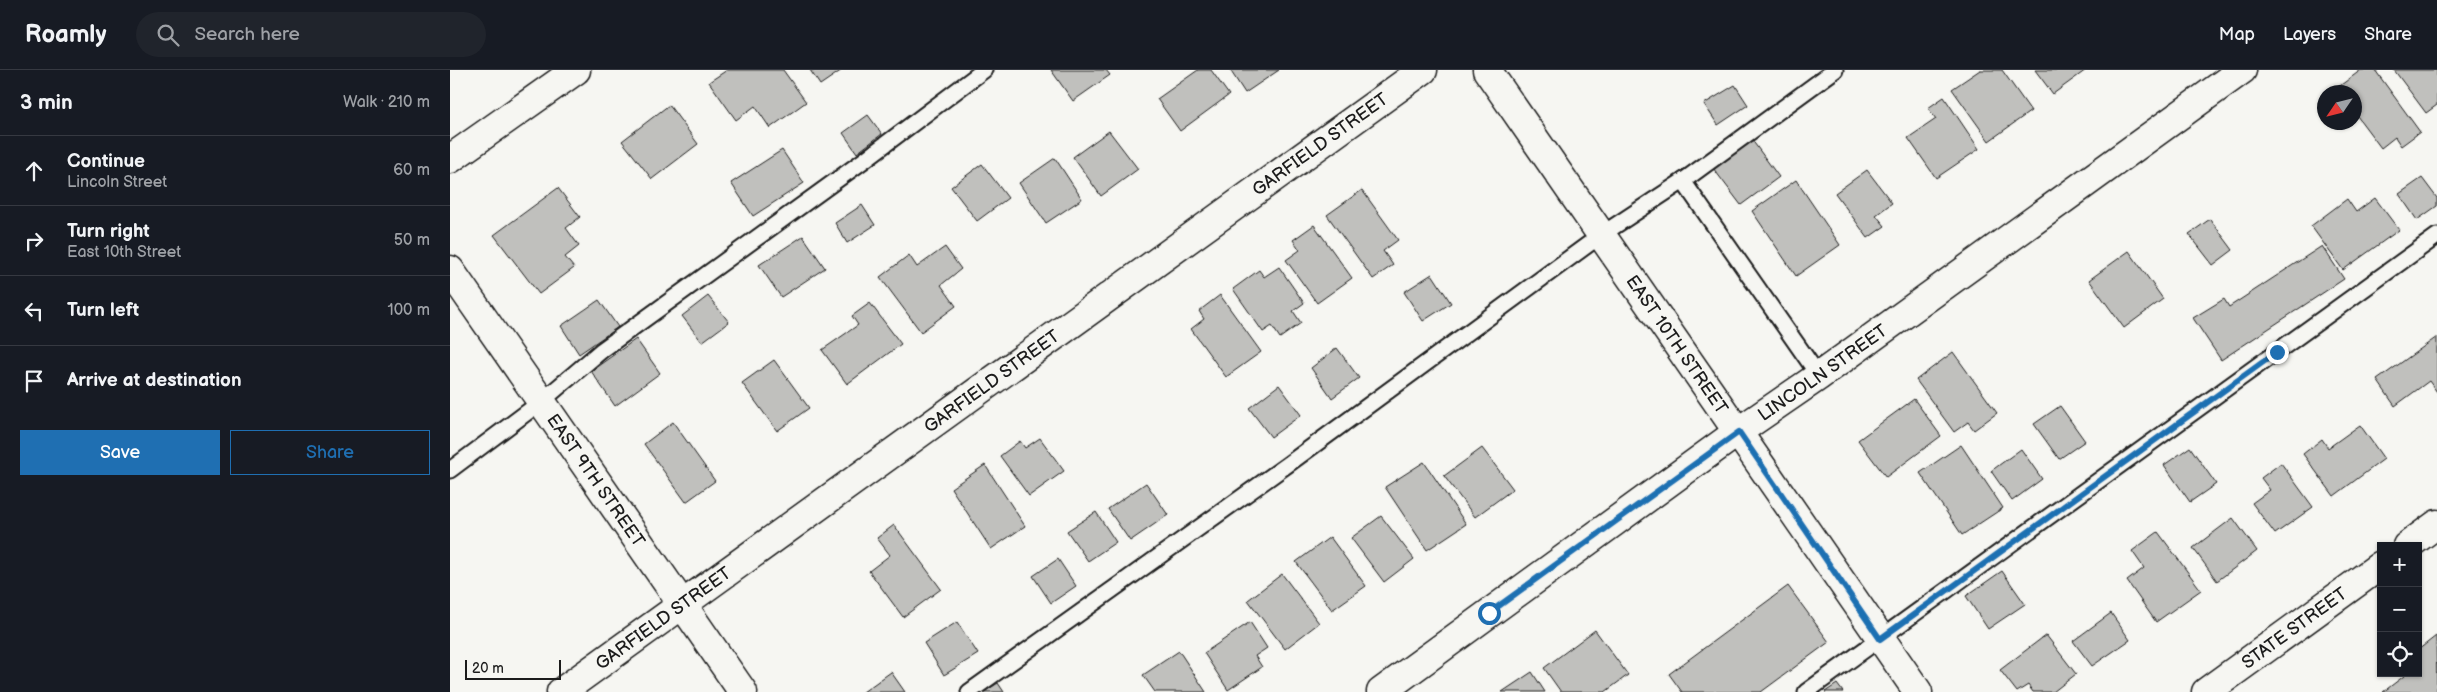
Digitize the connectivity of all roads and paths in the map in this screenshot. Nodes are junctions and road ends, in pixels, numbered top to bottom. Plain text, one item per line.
1 (576, 70) edge
2 (984, 70) edge
3 (1423, 70) edge
4 (1487, 70) edge
5 (1835, 70) edge
6 (2242, 70) edge
7 (450, 159) edge
8 (1684, 181) junction
9 (1601, 234) junction
10 (2437, 236) edge
11 (450, 270) edge
12 (1819, 376) junction
13 (542, 401) junction
14 (1739, 432) junction
15 (450, 470) edge
16 (2437, 524) edge
17 (2412, 542) edge
18 (2377, 568) edge
19 (684, 605) junction
20 (1880, 639) junction
21 (561, 692) edge
22 (743, 692) edge
23 (969, 692) edge
24 (1380, 692) edge
25 (1806, 692) edge
26 (1918, 692) edge
27 (2206, 692) edge

1 - 7 street
2 - 13 lane
3 - 19 street, GARFIELD STREET
4 - 9 street, EAST 10TH STREET
5 - 8 lane
6 - 12 street, LINCOLN STREET
8 - 9 lane
8 - 12 lane
9 - 14 street, EAST 10TH STREET
9 - 23 lane
10 - 20 lane
11 - 13 street, EAST 9TH STREET
12 - 14 street, LINCOLN STREET
13 - 15 lane
13 - 19 street, EAST 9TH STREET
14 - 20 street, EAST 10TH STREET
14 - 24 street, LINCOLN STREET
16 - 17 street
18 - 27 street, STATE STREET
19 - 21 street, GARFIELD STREET
19 - 22 street, EAST 9TH STREET
20 - 25 lane
20 - 26 street, EAST 10TH STREET

